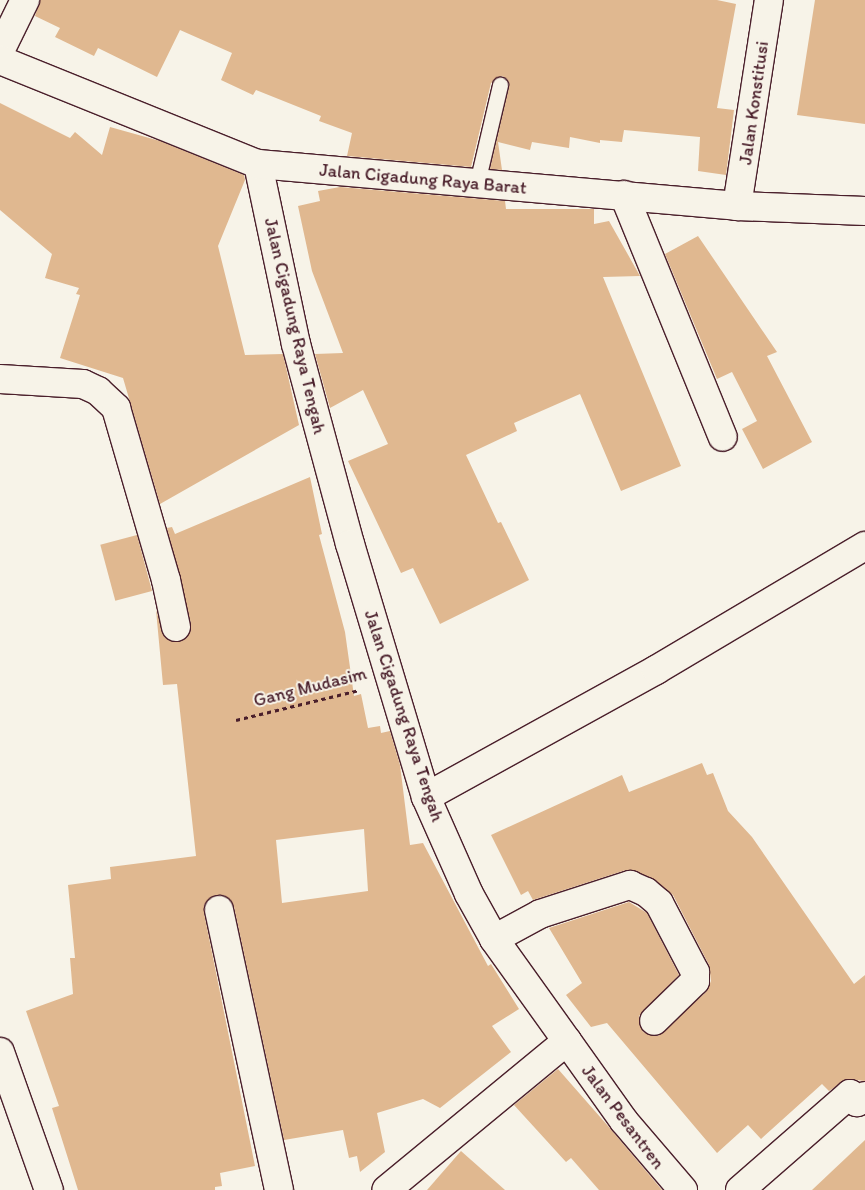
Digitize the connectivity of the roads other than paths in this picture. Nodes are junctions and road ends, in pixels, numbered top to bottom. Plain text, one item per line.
1 (25, 0) edge
2 (769, 0) edge
3 (0, 51) edge
4 (0, 60) edge
5 (500, 85) dead end
6 (258, 164) junction
7 (477, 183) junction
8 (624, 194) junction
9 (738, 206) junction
10 (865, 211) edge
11 (0, 379) edge
12 (723, 437) dead end
13 (865, 546) edge
14 (176, 628) dead end
15 (426, 796) junction
16 (219, 910) dead end
17 (494, 939) junction
18 (654, 1021) dead end
19 (567, 1041) junction
20 (0, 1052) edge
21 (865, 1096) edge
22 (49, 1190) edge
23 (278, 1190) edge
24 (386, 1190) edge
25 (683, 1190) edge
26 (740, 1190) edge

1 - 3 street
2 - 9 street, Jalan Konstitusi
4 - 6 street, Jalan Cigadung Raya Barat
5 - 7 lane
6 - 7 street, Jalan Cigadung Raya Barat
6 - 15 street, Jalan Cigadung Raya Tengah
7 - 8 street, Jalan Cigadung Raya Barat
8 - 9 street, Jalan Cigadung Raya Barat
8 - 12 street
9 - 10 street, Jalan Cigadung Raya Barat
11 - 14 street
13 - 15 street
15 - 17 street, Jalan Cigadung Raya Tengah
16 - 23 street
17 - 18 street
17 - 19 street, Jalan Cigadung Raya Tengah
19 - 24 street
19 - 25 street, Jalan Pesantren
20 - 22 street
21 - 26 street

